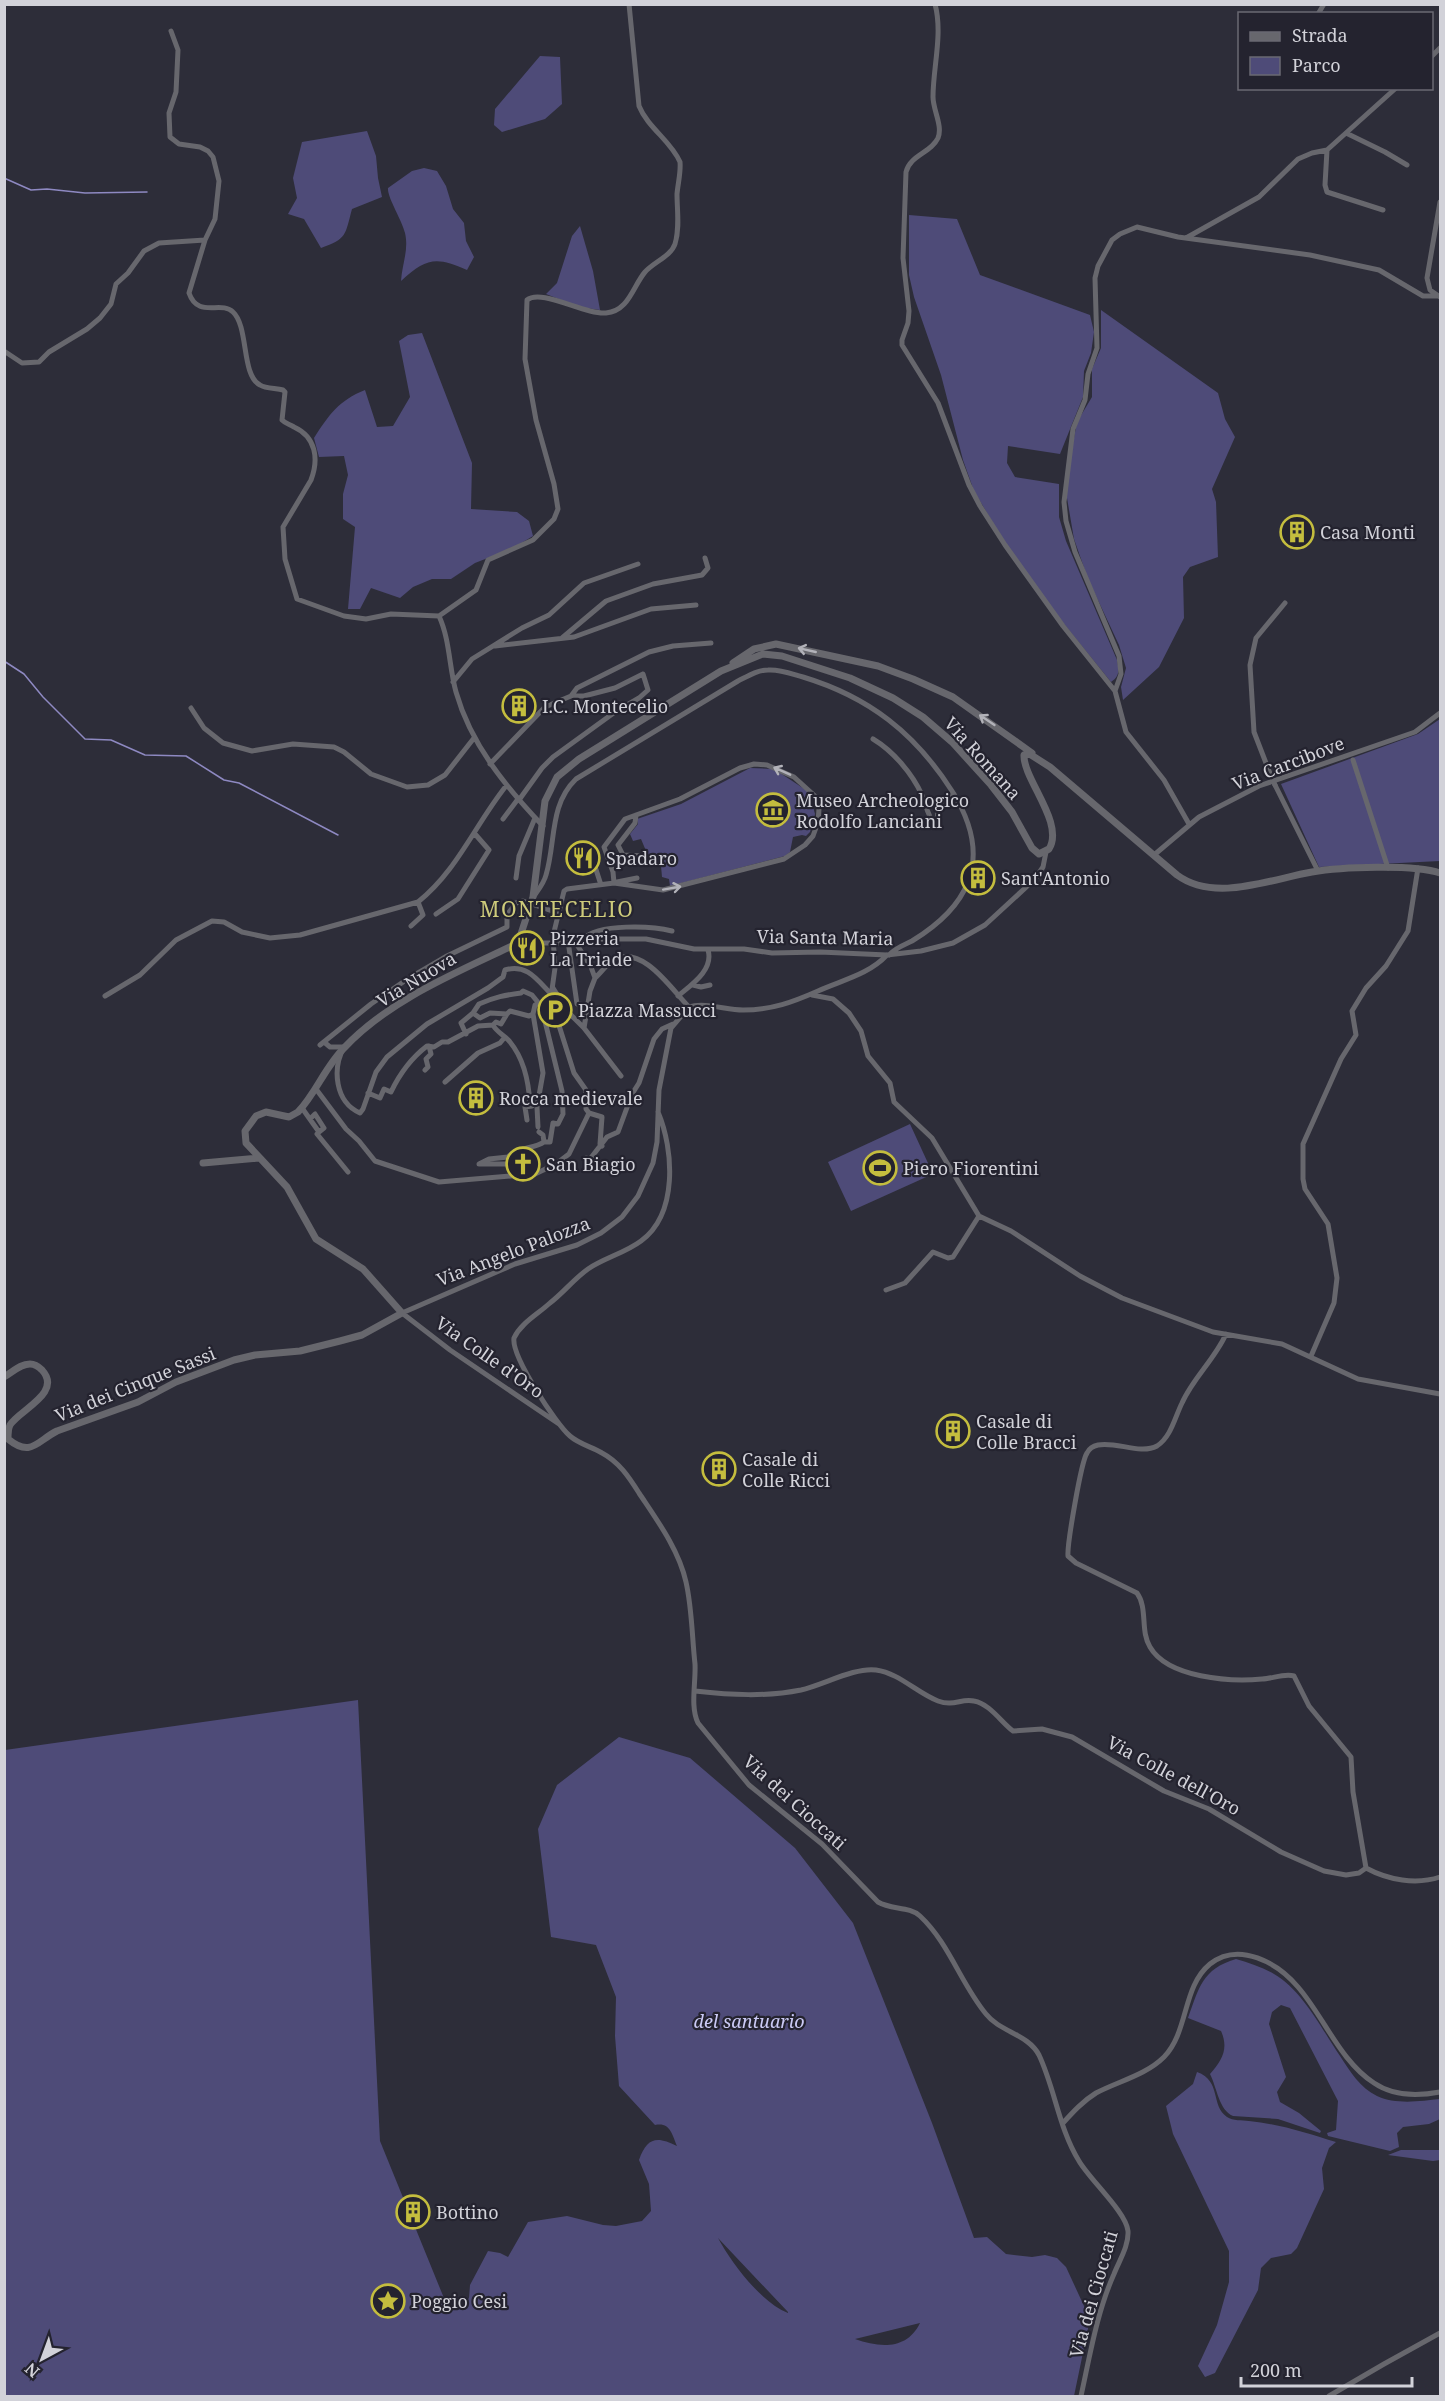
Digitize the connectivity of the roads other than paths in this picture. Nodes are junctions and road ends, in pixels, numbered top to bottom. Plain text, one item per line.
1 (629, 4) edge
2 (935, 4) edge
3 (171, 31) dead end
4 (1393, 90) edge
5 (1346, 133) junction
6 (1327, 150) junction
7 (1407, 165) dead end
8 (1440, 202) edge
9 (1383, 210) dead end
10 (1186, 238) junction
11 (205, 240) junction
12 (1439, 296) edge
13 (4, 351) edge
14 (705, 558) dead end
15 (638, 564) dead end
16 (1286, 603) dead end
17 (696, 605) dead end
18 (439, 616) junction
19 (561, 639) junction
20 (711, 643) dead end
21 (494, 646) junction
22 (730, 666) junction
23 (453, 682) junction
24 (1115, 691) junction
25 (571, 696) junction
26 (191, 708) dead end
27 (1440, 713) edge
28 (474, 738) junction
29 (873, 738) dead end
30 (1034, 755) junction
31 (1353, 760) dead end
32 (490, 764) junction
33 (506, 786) junction
34 (954, 794) junction
35 (519, 799) junction
36 (636, 815) junction
37 (535, 818) junction
38 (503, 819) dead end
39 (1189, 824) junction
40 (543, 826) junction
41 (476, 834) junction
42 (589, 848) dead end
43 (1046, 852) junction
44 (1154, 855) junction
45 (646, 856) dead end
46 (1388, 868) junction
47 (1418, 868) junction
48 (1318, 871) junction
49 (1440, 873) edge
50 (516, 878) dead end
51 (637, 878) dead end
52 (615, 883) junction
53 (601, 885) junction
54 (532, 901) junction
55 (418, 903) junction
56 (558, 913) junction
57 (436, 914) dead end
58 (411, 926) dead end
59 (672, 931) dead end
60 (583, 939) junction
61 (566, 942) junction
62 (518, 944) junction
63 (552, 944) junction
64 (708, 950) junction
65 (888, 955) junction
66 (595, 978) junction
67 (693, 985) junction
68 (710, 985) dead end
69 (552, 987) junction
70 (552, 995) junction
71 (812, 995) junction
72 (105, 996) dead end
73 (678, 996) junction
74 (577, 1004) junction
75 (589, 1005) junction
76 (541, 1006) junction
77 (689, 1007) junction
78 (549, 1011) junction
79 (568, 1012) junction
80 (473, 1013) junction
81 (507, 1014) junction
82 (533, 1014) junction
83 (673, 1024) junction
84 (493, 1025) junction
85 (584, 1028) junction
86 (466, 1034) junction
87 (505, 1037) junction
88 (429, 1046) junction
89 (344, 1047) junction
90 (425, 1070) dead end
91 (621, 1076) dead end
92 (445, 1082) dead end
93 (316, 1089) junction
94 (368, 1093) junction
95 (534, 1106) junction
96 (302, 1108) junction
97 (658, 1112) junction
98 (589, 1113) junction
99 (527, 1120) dead end
100 (548, 1141) junction
101 (602, 1146) junction
102 (259, 1158) junction
103 (586, 1158) dead end
104 (203, 1163) dead end
105 (348, 1172) dead end
106 (531, 1174) junction
107 (979, 1216) junction
108 (886, 1290) dead end
109 (402, 1312) junction
110 (1226, 1334) junction
111 (1311, 1356) junction
112 (4, 1377) edge
113 (1440, 1394) edge
114 (561, 1426) junction
115 (695, 1691) junction
116 (1366, 1868) junction
117 (1440, 1877) edge
118 (1440, 2092) edge
119 (1063, 2123) junction
120 (1440, 2334) edge
121 (1082, 2397) edge
122 (1329, 2397) edge

1 - 18 street
2 - 24 street
3 - 11 street
4 - 5 street
5 - 6 street
5 - 7 street
6 - 9 street
6 - 10 street
8 - 12 street
10 - 12 street
10 - 24 street
11 - 13 street
11 - 18 street
14 - 19 street
15 - 21 street
16 - 48 street, bridge
17 - 19 street
18 - 23 street
19 - 21 street
20 - 25 street
21 - 23 street
30 -> 22 street
22 - 40 street, Via Romana
22 - 43 street, Via Romana
23 - 28 street
24 - 39 street
25 - 32 street
25 - 35 street
26 - 28 street
27 - 39 street, Via Carcibove
28 - 32 street
29 - 34 street
30 - 43 street, Via Romana
30 - 44 street
31 - 46 street
32 - 33 street
33 - 35 street
33 - 41 street
34 - 54 street
34 - 65 street
35 - 37 street
35 - 38 street
36 - 45 street
36 - 52 street
52 -> 36 street
37 - 40 street
37 - 50 street
39 - 44 street, Via Carcibove
40 - 54 street, Via Romana
41 - 55 street
41 - 57 street
42 - 53 street
43 - 65 street, Via Santa Maria
44 - 48 street
46 - 47 street
46 - 48 street
47 - 49 street
47 - 111 street
51 - 52 street
52 - 53 street
53 - 56 street
54 - 56 street
54 - 62 street
54 - 89 street
55 - 58 street
55 - 72 street
56 - 63 street
59 - 60 street
60 - 61 street, Via Santa Maria
60 - 64 street, Via Santa Maria
61 - 63 street, Via Santa Maria
61 - 66 street
61 - 74 street
62 - 63 street, Via Santa Maria
62 - 89 street, Via Nuova
63 - 69 street
64 - 65 street, Via Santa Maria
64 - 67 street
65 - 71 street
66 - 73 street
66 - 75 street
67 - 68 street
67 - 73 street
69 - 70 street
69 - 79 street
70 - 78 street
70 - 94 street
71 - 77 street
71 - 107 street
73 - 77 street
74 - 75 street
74 - 79 street
75 - 85 street
76 - 78 street
76 - 80 street
76 - 82 street
76 - 100 street
77 - 83 street
78 - 98 street
79 - 85 street
80 - 81 street
80 - 86 street
81 - 82 street
81 - 84 street
82 - 95 street
83 - 97 street, Via Angelo Palozza
83 - 101 street
84 - 86 street
84 - 87 street
85 - 91 street
86 - 88 street
87 - 92 street
87 - 95 street
88 - 90 street
88 - 94 street
89 - 93 street, Via Nuova
89 - 94 street
93 - 96 street, Via Nuova
93 - 106 street
95 - 99 street
95 - 100 street
96 - 102 street
96 - 105 street
97 - 109 street, Via Angelo Palozza
97 - 114 street, Via dei Cioccati
98 - 101 street
98 - 106 street
100 - 106 street
101 - 103 street
102 - 104 street
102 - 109 street
107 - 108 street
107 - 110 street
109 - 112 street, Via dei Cinque Sassi
109 - 114 street, Via Colle d'Oro
110 - 111 street
110 - 116 street
111 - 113 street
114 - 115 street, Via dei Cioccati
115 - 116 street, Via Colle dell'Oro
115 - 119 street, Via dei Cioccati
116 - 117 street
118 - 119 street
119 - 121 street, Via dei Cioccati
120 - 122 street

